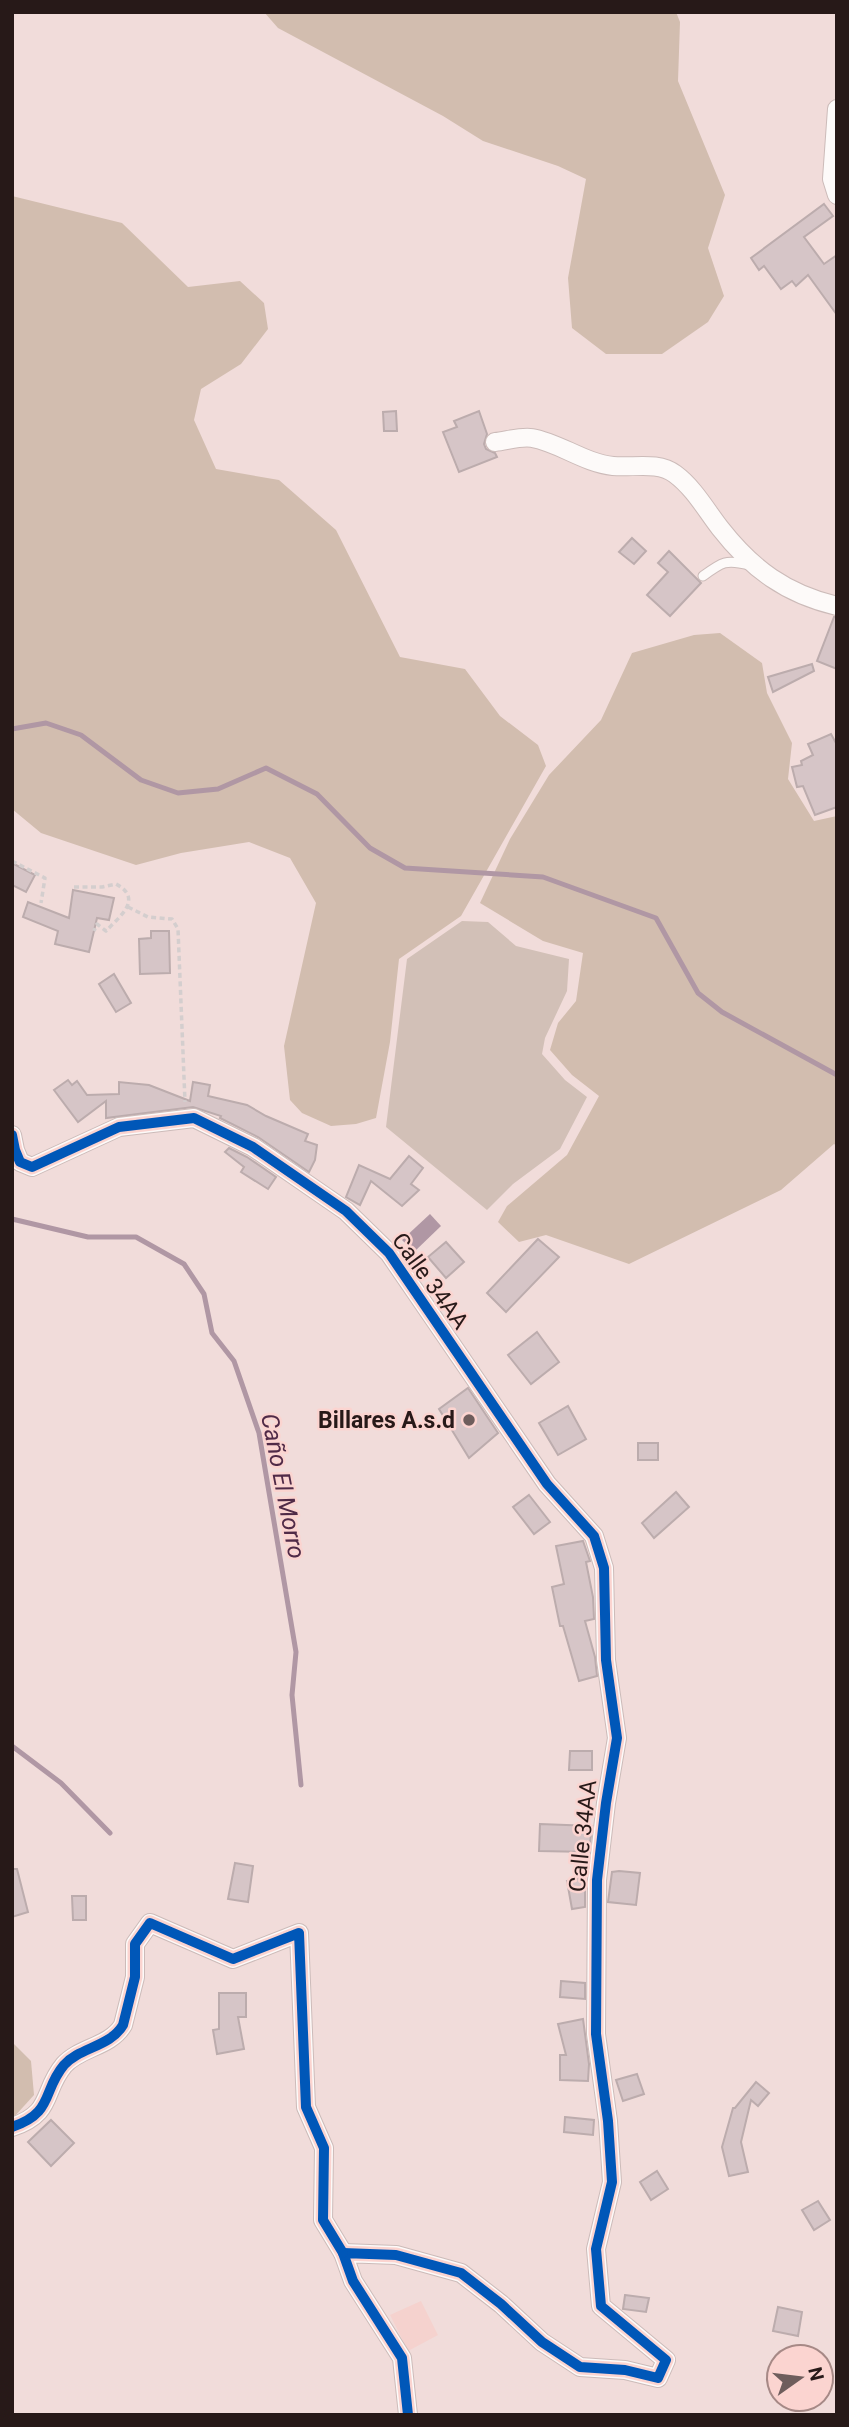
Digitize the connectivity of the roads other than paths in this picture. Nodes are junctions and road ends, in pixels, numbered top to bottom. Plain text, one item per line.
1 (837, 109) edge
2 (837, 195) edge
3 (495, 442) dead end
4 (755, 566) junction
5 (703, 576) dead end
6 (837, 606) edge
7 (12, 1135) edge
8 (12, 2127) edge
9 (343, 2253) junction
10 (408, 2415) edge

1 - 2 street
3 - 4 street
4 - 5 lane
4 - 6 street
7 - 9 street, Calle 34AA
8 - 9 street
9 - 10 street

